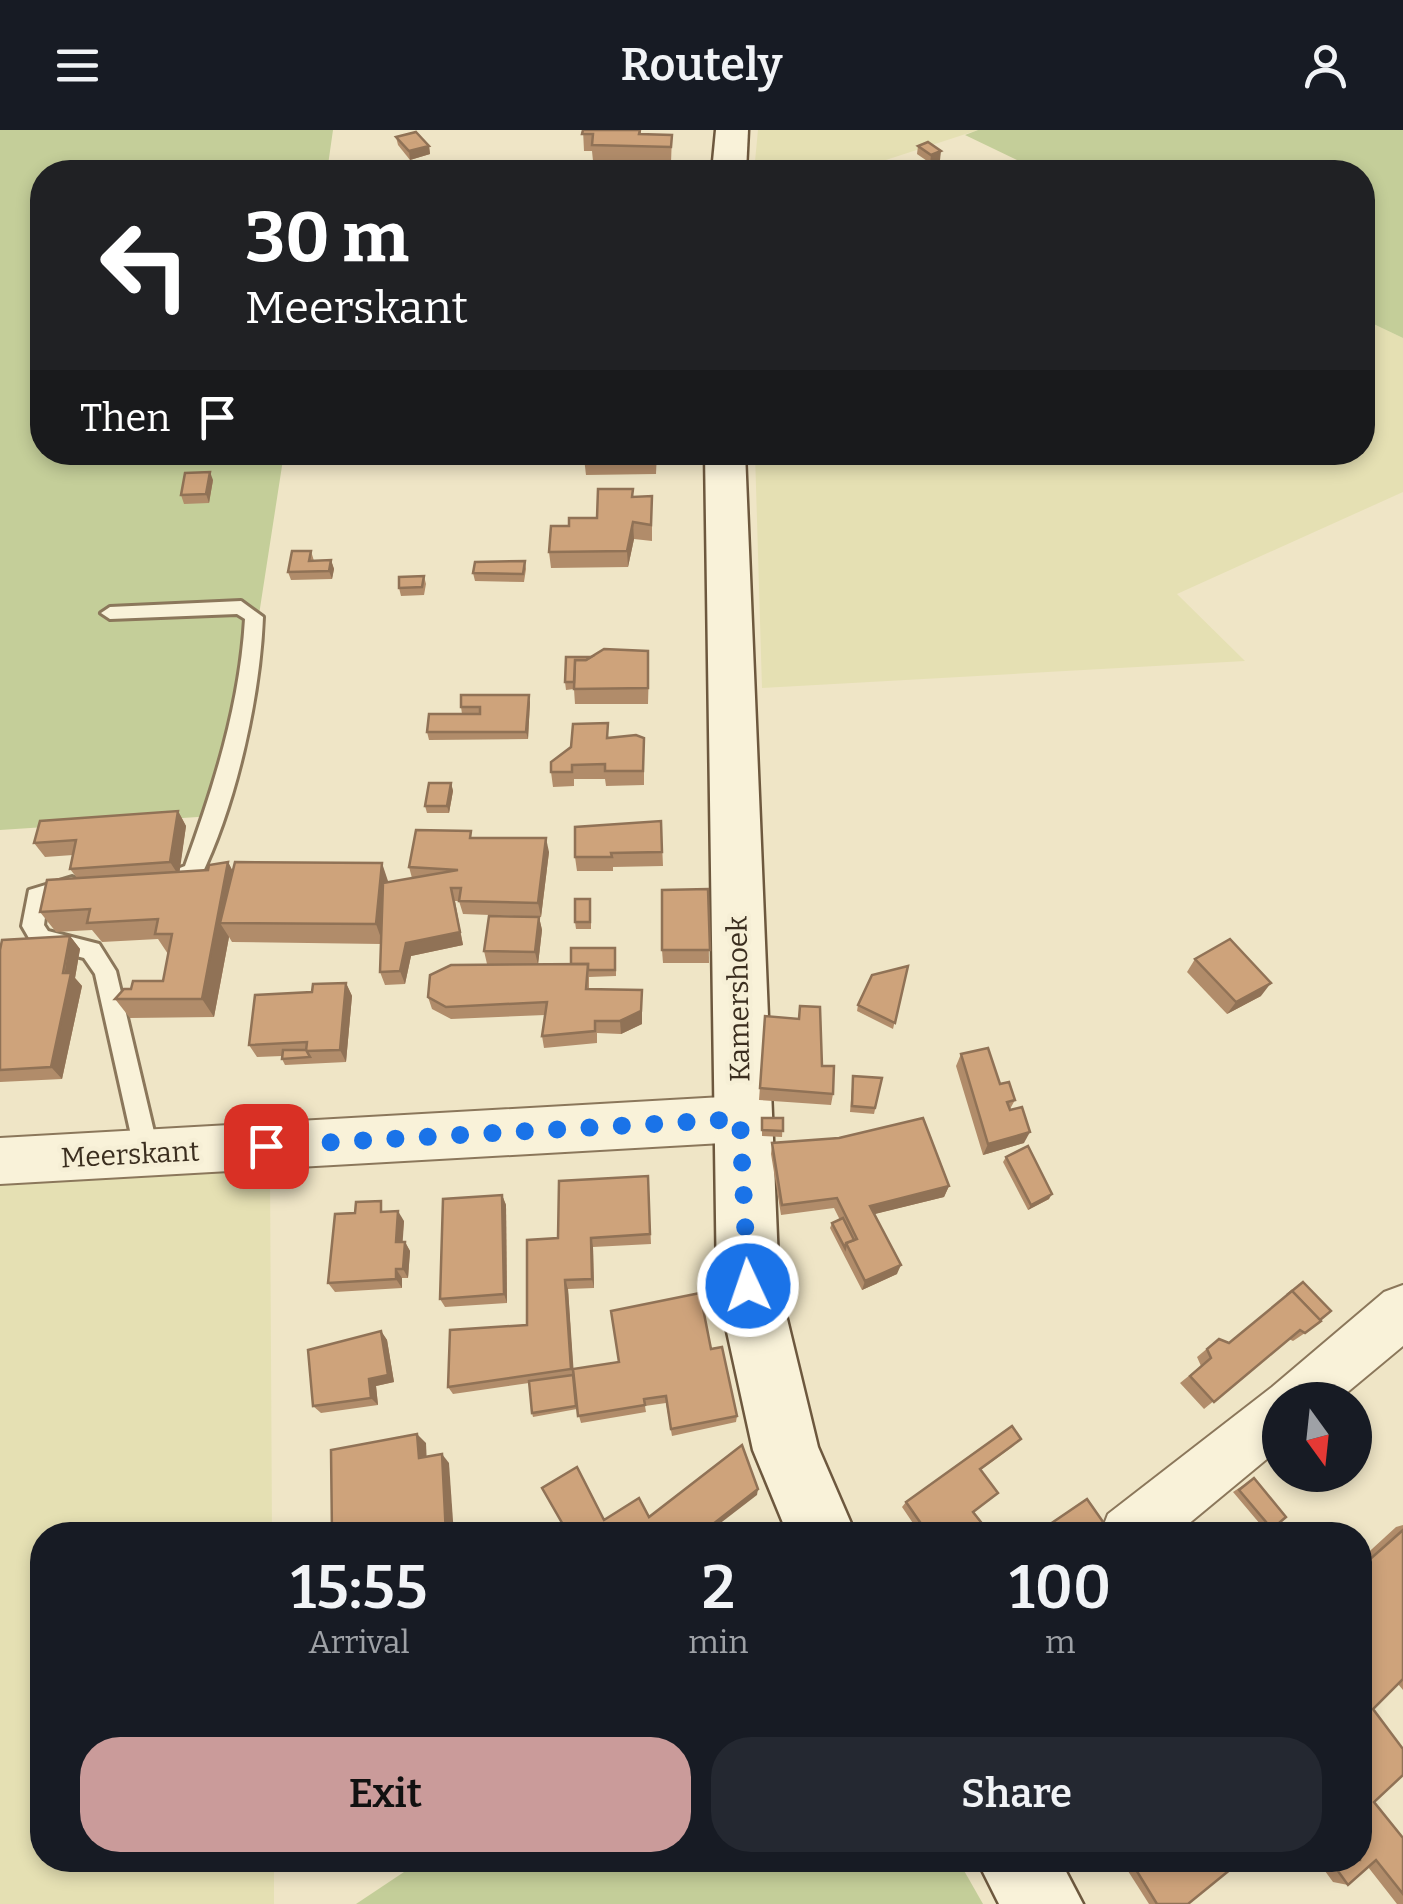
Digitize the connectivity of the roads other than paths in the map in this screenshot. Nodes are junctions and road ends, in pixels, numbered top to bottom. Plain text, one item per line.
1 (732, 130) edge
2 (729, 160) edge
3 (724, 465) edge
4 (110, 613) dead end
5 (152, 882) edge
6 (96, 885) edge
7 (740, 1119) junction
8 (147, 1153) junction
9 (0, 1161) edge
10 (1403, 1311) edge
11 (1316, 1382) edge
12 (1262, 1427) edge
13 (816, 1522) edge
14 (1146, 1522) edge
15 (1023, 1872) edge
16 (1044, 1904) edge

1 - 2 street
3 - 7 street, Kamershoek
4 - 5 lane
6 - 8 lane
7 - 8 street, Meerskant
7 - 13 street, Kamershoek
8 - 9 street, Meerskant
10 - 11 street
12 - 14 street
15 - 16 street

